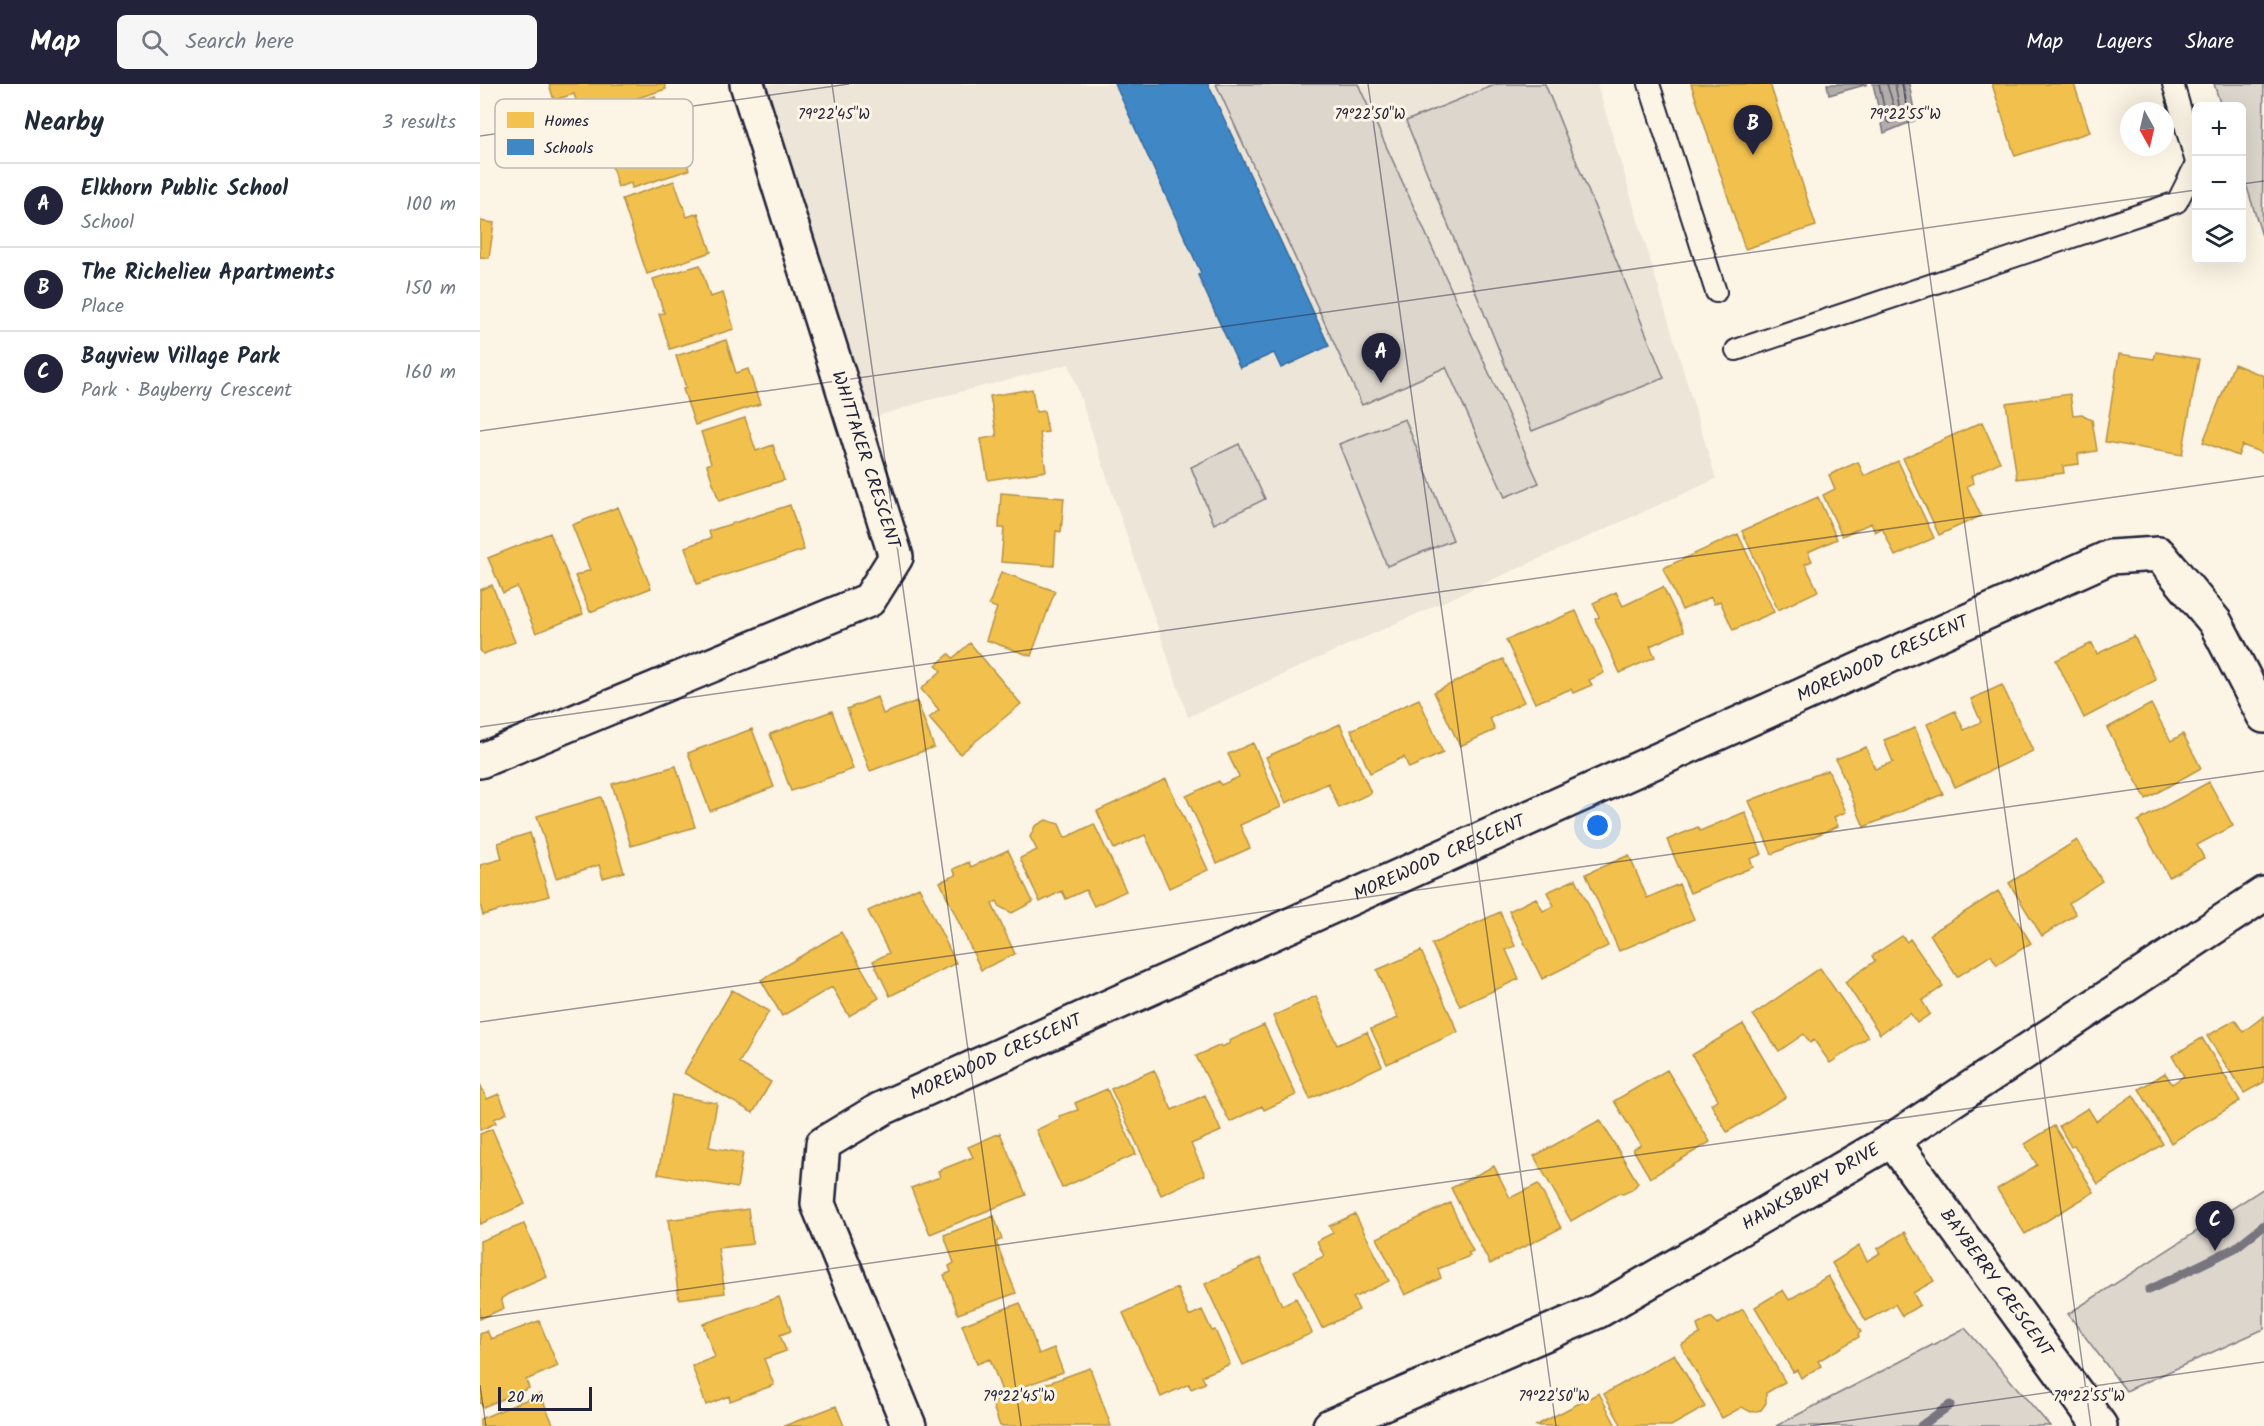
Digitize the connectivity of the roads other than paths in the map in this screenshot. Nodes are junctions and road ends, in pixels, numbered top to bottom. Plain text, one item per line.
1 (747, 84) edge
2 (1648, 84) edge
3 (2173, 84) edge
4 (2194, 156) edge
5 (2192, 171) edge
6 (1716, 292) dead end
7 (1737, 350) dead end
8 (2264, 716) edge
9 (480, 760) edge
10 (2264, 894) edge
11 (1892, 1140) junction
12 (909, 1426) edge
13 (1330, 1426) edge
14 (2100, 1426) edge

1 - 9 street, WHITTAKER CRESCENT
2 - 6 lane
3 - 4 lane
5 - 7 lane
8 - 12 street, MOREWOOD CRESCENT
10 - 11 street, HAWKSBURY DRIVE
11 - 13 street, HAWKSBURY DRIVE
11 - 14 street, BAYBERRY CRESCENT

